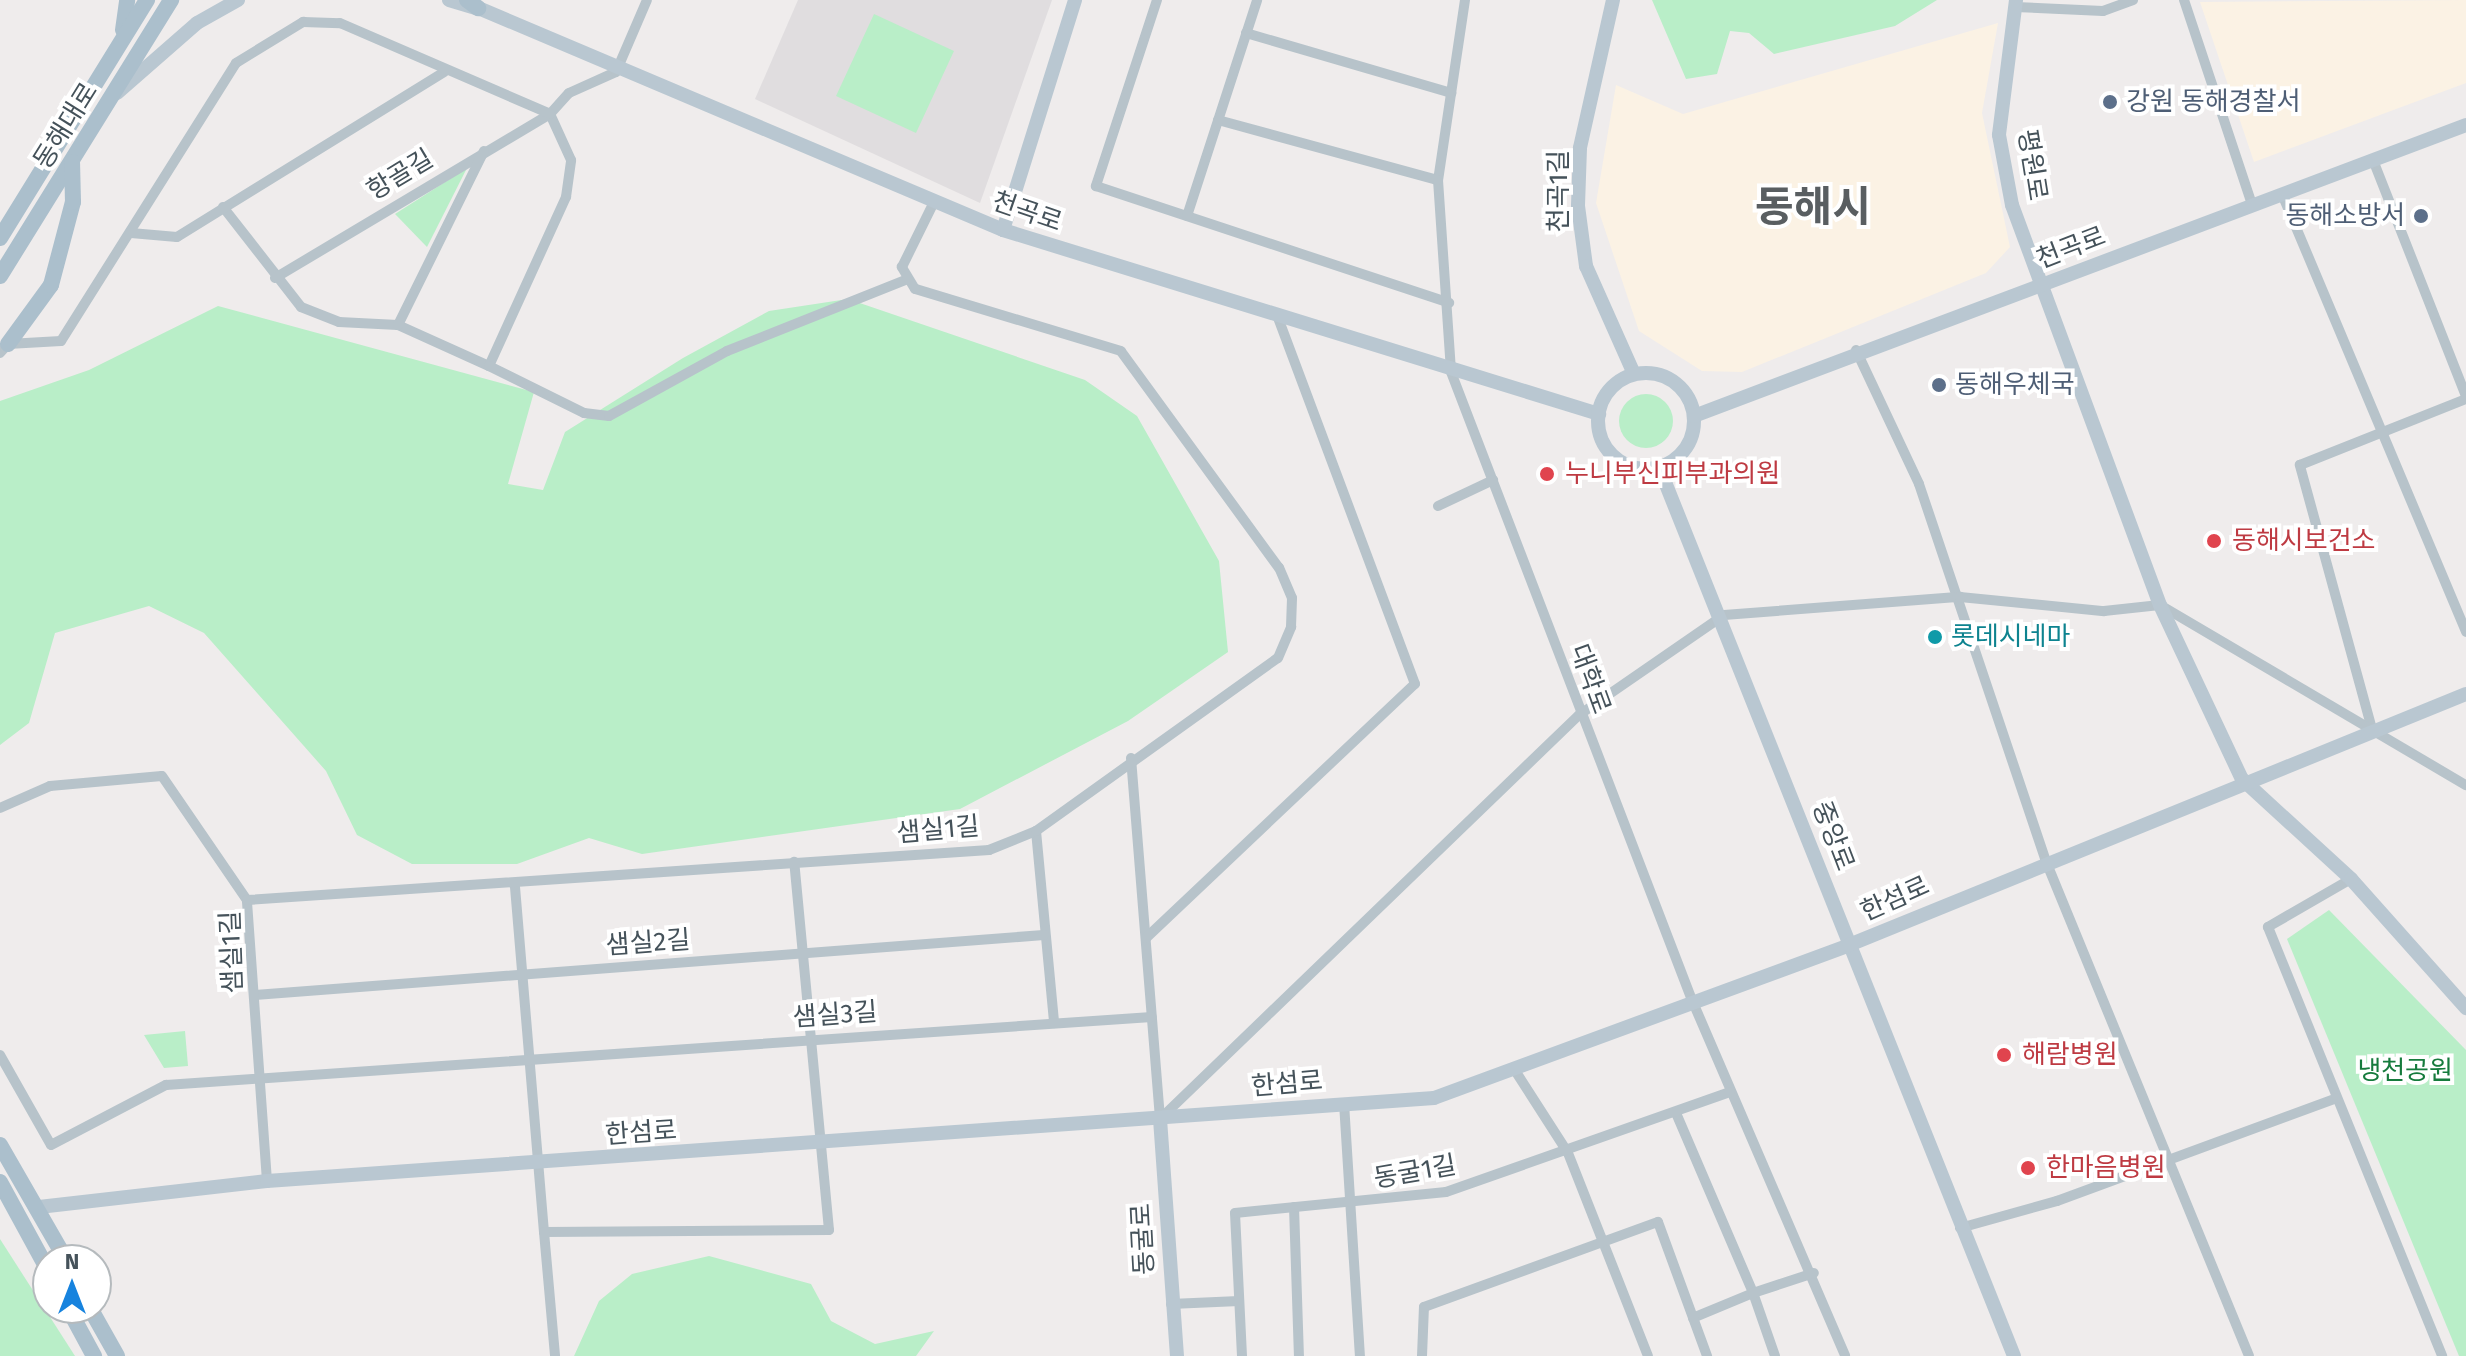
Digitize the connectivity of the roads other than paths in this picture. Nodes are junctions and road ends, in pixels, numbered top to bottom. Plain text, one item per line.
1 (127, 0) edge
2 (147, 0) edge
3 (171, 0) edge
4 (238, 0) edge
5 (449, 0) edge
6 (647, 0) edge
7 (1075, 0) edge
8 (1157, 0) edge
9 (1257, 0) edge
10 (1465, 0) edge
11 (1613, 0) edge
12 (2133, 0) edge
13 (2184, 0) edge
14 (468, 3) edge
15 (2016, 4) edge
16 (1246, 33) junction
17 (121, 43) junction
18 (444, 72) junction
19 (616, 72) junction
20 (1451, 93) junction
21 (111, 99) junction
22 (550, 114) junction
23 (1218, 120) junction
24 (2466, 125) edge
25 (485, 149) junction
26 (2373, 160) junction
27 (72, 162) junction
28 (1438, 180) junction
29 (2282, 194) junction
30 (25, 198) junction
31 (933, 204) junction
32 (2252, 205) junction
33 (223, 207) junction
34 (1187, 216) junction
35 (0, 221) edge
36 (1003, 230) junction
37 (131, 233) junction
38 (0, 238) edge
39 (0, 276) edge
40 (275, 278) junction
41 (908, 279) junction
42 (2041, 285) junction
43 (1449, 303) junction
44 (1279, 320) junction
45 (398, 325) junction
46 (4, 348) edge
47 (1856, 350) junction
48 (489, 366) junction
49 (1451, 372) junction
50 (1634, 374) junction
51 (2466, 398) edge
52 (1599, 414) junction
53 (1694, 416) junction
54 (2382, 432) junction
55 (1659, 467) junction
56 (1493, 480) junction
57 (1438, 506) dead end
58 (1960, 597) junction
59 (2160, 605) junction
60 (1724, 615) junction
61 (2466, 632) edge
62 (2466, 694) edge
63 (1579, 715) junction
64 (2372, 729) junction
65 (1131, 758) junction
66 (2242, 779) junction
67 (2466, 785) edge
68 (0, 808) edge
69 (1036, 831) junction
70 (2045, 859) junction
71 (794, 862) junction
72 (2351, 879) junction
73 (515, 887) junction
74 (247, 900) junction
75 (1044, 935) junction
76 (1146, 938) junction
77 (1849, 945) junction
78 (802, 955) junction
79 (522, 973) junction
80 (255, 995) junction
81 (1692, 1000) junction
82 (2466, 1008) edge
83 (1152, 1017) junction
84 (1054, 1023) junction
85 (806, 1039) junction
86 (0, 1055) edge
87 (529, 1064) junction
88 (1516, 1072) junction
89 (262, 1081) junction
90 (1730, 1092) junction
91 (2337, 1098) junction
92 (1344, 1103) junction
93 (1676, 1113) junction
94 (1160, 1119) junction
95 (0, 1145) edge
96 (817, 1145) junction
97 (1568, 1153) junction
98 (2169, 1162) junction
99 (539, 1164) junction
100 (267, 1181) junction
101 (0, 1182) edge
102 (1347, 1206) junction
103 (7, 1207) edge
104 (39, 1207) junction
105 (1294, 1207) junction
106 (1960, 1228) junction
107 (544, 1232) junction
108 (58, 1244) edge
109 (1604, 1244) junction
110 (32, 1245) edge
111 (1814, 1273) junction
112 (1753, 1293) junction
113 (1239, 1301) junction
114 (1171, 1304) junction
115 (1693, 1318) junction
116 (77, 1324) edge
117 (99, 1324) edge
118 (94, 1356) edge
119 (117, 1356) edge
120 (555, 1356) edge
121 (1177, 1356) edge
122 (1242, 1356) edge
123 (1299, 1356) edge
124 (1360, 1356) edge
125 (1422, 1356) edge
126 (1648, 1356) edge
127 (1707, 1356) edge
128 (1775, 1356) edge
129 (1845, 1356) edge
130 (2014, 1356) edge
131 (2249, 1356) edge
132 (2442, 1356) edge

1 - 17 main road
2 - 17 main road
3 - 21 main road, 동해대로
4 - 21 street
5 - 14 street, 천곡로
6 - 19 street
7 - 36 street
8 - 34 street
9 - 16 street
10 - 20 street, 대학로
11 - 50 street, 천곡1길
12 - 15 street
13 - 32 street
14 - 19 street, 천곡로
15 - 42 street, 평원로
16 - 20 street
16 - 23 street
17 - 30 main road
18 - 22 street
18 - 33 street
18 - 37 street
19 - 22 street, 항골길
19 - 31 street, 천곡로
20 - 28 street, 대학로
21 - 27 main road, 동해대로
22 - 25 street, 항골길
22 - 48 street
23 - 28 street
23 - 34 street
24 - 26 street, 천곡로
25 - 40 street, 항골길
25 - 45 street
26 - 29 street, 천곡로
26 - 51 street
27 - 39 main road, 동해대로
27 - 46 main road
28 - 43 street, 대학로
29 - 32 street, 천곡로
29 - 54 street
30 - 35 street
30 - 38 main road
31 - 36 street, 천곡로
31 - 41 street
32 - 42 street, 천곡로
33 - 37 street
33 - 40 street
34 - 43 street
36 - 44 street, 천곡로
37 - 46 street
40 - 45 street
41 - 48 street
41 - 65 street, 샘실1길
42 - 47 street, 천곡로
42 - 59 street, 평원로
43 - 49 street, 대학로
44 - 49 street, 천곡로
44 - 76 street
45 - 48 street
47 - 53 street, 천곡로
47 - 58 street
49 - 52 street, 천곡로
49 - 56 street, 대학로
50 - 52 street
50 - 53 street
51 - 54 street
52 - 55 street
53 - 55 street
54 - 61 street
54 - 64 street
55 - 60 street, 중앙로
56 - 57 street
56 - 63 street, 대학로
58 - 59 street
58 - 60 street
58 - 70 street
59 - 64 street
59 - 66 street, 평원로
60 - 63 street
60 - 77 street, 중앙로
62 - 64 street, 한섬로
63 - 81 street, 대학로
63 - 94 street
64 - 66 street, 한섬로
64 - 67 street
65 - 69 street, 샘실1길
65 - 76 street
66 - 70 street, 한섬로
66 - 72 street
68 - 74 street
69 - 71 street, 샘실1길
69 - 75 street
70 - 77 street, 한섬로
70 - 98 street
71 - 73 street, 샘실1길
71 - 78 street
72 - 82 street
72 - 91 street
73 - 74 street, 샘실1길
73 - 79 street
74 - 80 street, 샘실1길
75 - 78 street, 샘실2길
75 - 84 street
76 - 83 street
77 - 81 street, 한섬로
77 - 106 street, 중앙로
78 - 79 street, 샘실2길
78 - 85 street
79 - 80 street, 샘실2길
79 - 87 street
80 - 89 street, 샘실1길
81 - 88 street, 한섬로
81 - 90 street, 대학로
83 - 84 street, 샘실3길
83 - 94 street
84 - 85 street, 샘실3길
85 - 87 street, 샘실3길
85 - 96 street
86 - 89 street, 샘실3길
87 - 89 street, 샘실3길
87 - 99 street
88 - 92 street, 한섬로
88 - 97 street
89 - 100 street, 샘실1길
90 - 93 street, 동굴1길
90 - 111 street, 대학로
91 - 98 street
91 - 132 street
92 - 94 street, 한섬로
92 - 102 street
93 - 97 street, 동굴1길
93 - 112 street
94 - 96 street, 한섬로
94 - 114 street, 동굴로
95 - 104 main road
96 - 99 street, 한섬로
96 - 107 street
97 - 102 street, 동굴1길
97 - 109 street
98 - 106 street
98 - 131 street
99 - 100 street, 한섬로
99 - 107 street
100 - 104 street, 한섬로
101 - 103 main road
102 - 105 street, 동굴1길
102 - 124 street
103 - 104 main road
103 - 110 main road
104 - 108 main road
105 - 113 street, 동굴1길
105 - 123 street
106 - 130 street, 중앙로
107 - 120 street
109 - 115 street
109 - 125 street
109 - 126 street
111 - 112 street
111 - 129 street, 대학로
112 - 115 street
112 - 128 street
113 - 114 street
113 - 122 street, 동굴1길
114 - 121 street, 동굴로
115 - 127 street
116 - 118 main road
117 - 119 main road

